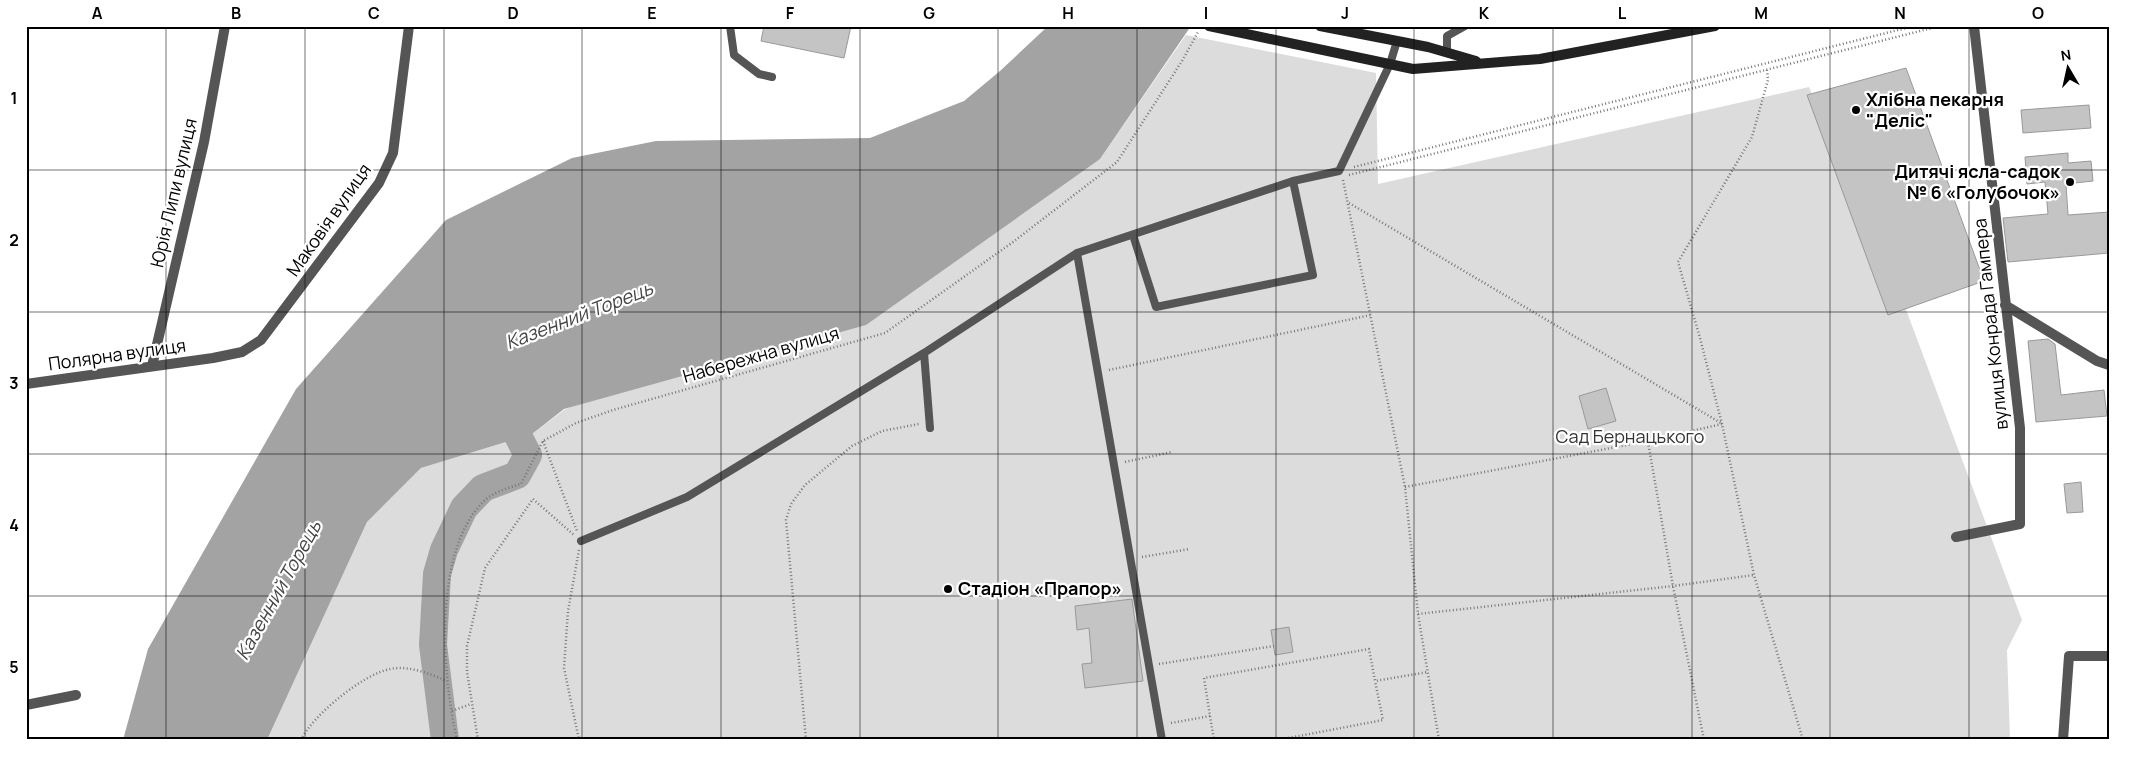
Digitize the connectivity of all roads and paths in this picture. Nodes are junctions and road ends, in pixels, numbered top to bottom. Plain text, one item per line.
1 (225, 26) edge
2 (409, 26) edge
3 (730, 26) edge
4 (1201, 26) edge
5 (1209, 26) edge
6 (1320, 26) edge
7 (1465, 26) edge
8 (1715, 26) edge
9 (1914, 26) edge
10 (1940, 26) edge
11 (1974, 26) edge
12 (1397, 41) junction
13 (1447, 53) junction
14 (1390, 64) junction
15 (1484, 64) junction
16 (1767, 70) junction
17 (772, 77) dead end
18 (1339, 171) junction
19 (1293, 181) junction
20 (1349, 203) junction
21 (1132, 235) junction
22 (1077, 254) junction
23 (2005, 305) junction
24 (1371, 315) junction
25 (924, 352) junction
26 (213, 358) joint
27 (2109, 365) edge
28 (152, 366) junction
29 (1098, 372) junction
30 (26, 384) edge
31 (930, 424) joint
32 (1722, 424) junction
33 (544, 441) junction
34 (1648, 441) junction
35 (1172, 452) dead end
36 (1114, 464) junction
37 (1405, 487) junction
38 (1956, 537) dead end
39 (581, 541) junction
40 (1190, 549) dead end
41 (1130, 559) junction
42 (1754, 575) junction
43 (1673, 586) junction
44 (1418, 614) junction
45 (1274, 646) dead end
46 (2109, 656) edge
47 (1149, 666) junction
48 (1428, 672) junction
49 (446, 681) junction
50 (1375, 681) junction
51 (76, 696) dead end
52 (471, 704) junction
53 (26, 705) edge
54 (452, 711) junction
55 (1210, 716) junction
56 (1160, 725) junction
57 (301, 740) edge
58 (457, 740) edge
59 (478, 740) edge
60 (579, 740) edge
61 (806, 740) edge
62 (1162, 740) edge
63 (1214, 740) edge
64 (1278, 740) edge
65 (1440, 740) edge
66 (1704, 740) edge
67 (1803, 740) edge
68 (2063, 740) edge

1 - 28 street, Юрія Липи вулиця
2 - 26 street, Маковія вулиця
3 - 17 lane
4 - 33 path, Набережна вулиця
5 - 14 main road
6 - 12 main road
7 - 13 lane
8 - 15 main road
9 - 18 path
10 - 16 path
11 - 23 street, вулиця Конрада Гампера
12 - 13 main road
12 - 14 lane
13 - 15 main road
14 - 15 main road
14 - 18 lane
16 - 20 path
16 - 32 path
18 - 19 lane
19 - 21 lane
19 - 21 lane
20 - 24 path
20 - 32 path
21 - 22 lane
22 - 25 lane
22 - 29 lane
23 - 27 street
23 - 38 street, вулиця Конрада Гампера
24 - 29 path
24 - 37 path
25 - 31 lane
25 - 39 lane
26 - 28 street, Полярна вулиця
28 - 30 street, Полярна вулиця
29 - 36 lane
31 - 61 path
32 - 34 path
32 - 42 path
33 - 39 path
33 - 49 path
34 - 37 path
34 - 43 path
35 - 36 path
36 - 41 lane
37 - 44 path
39 - 52 path
39 - 60 path
40 - 41 path
41 - 47 lane
42 - 43 path
42 - 67 path
43 - 44 path
43 - 66 path
44 - 48 path
45 - 47 path
46 - 68 street
47 - 56 lane
48 - 50 path
48 - 65 path
49 - 54 path
49 - 57 path
50 - 55 path
50 - 64 path
51 - 53 street
52 - 54 path
52 - 59 path
54 - 58 path
55 - 56 path
55 - 63 path
56 - 62 lane

